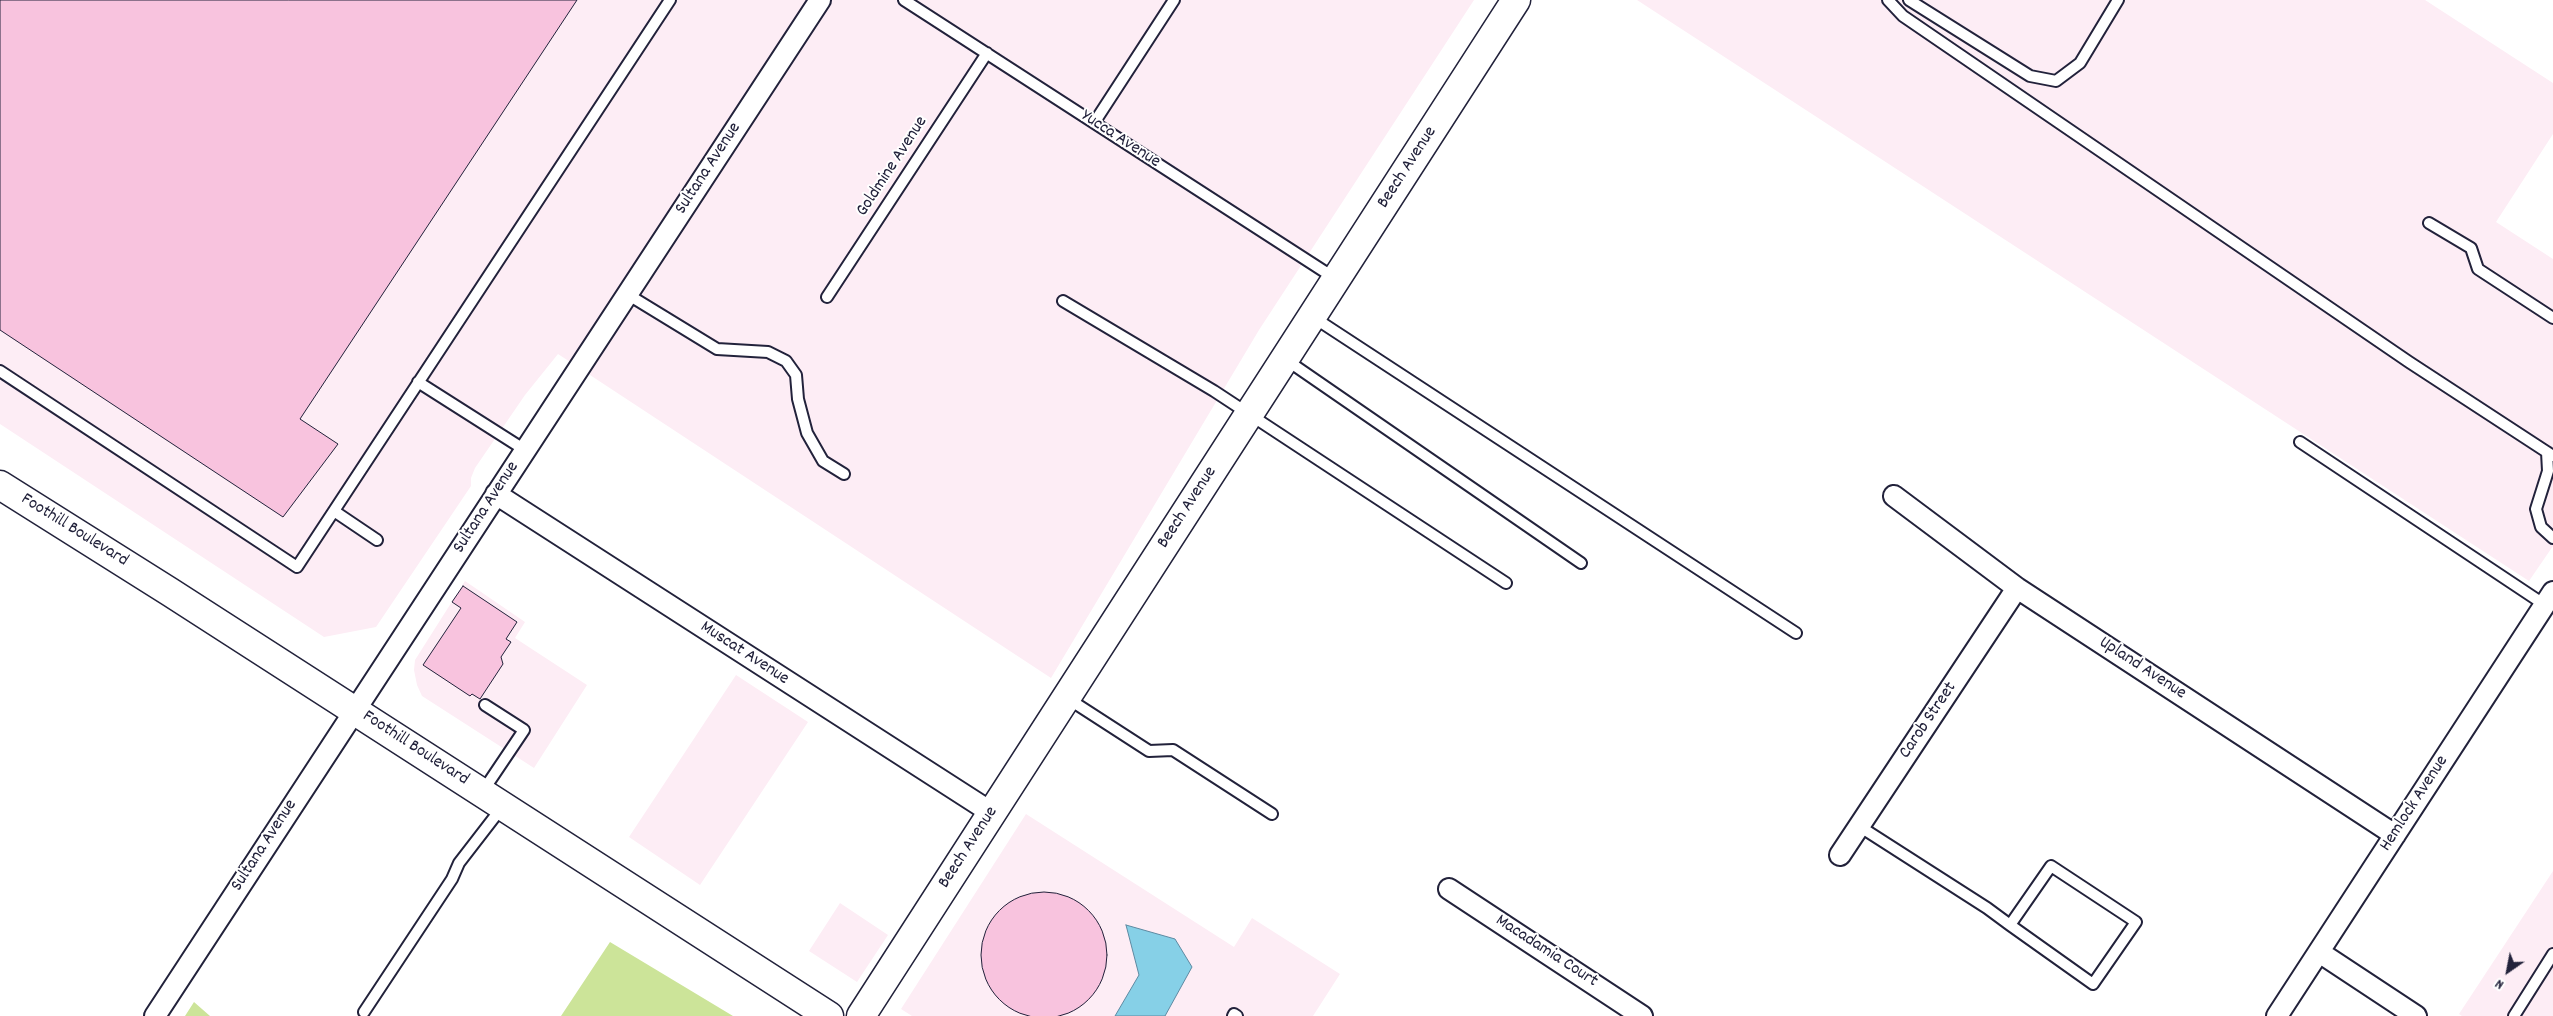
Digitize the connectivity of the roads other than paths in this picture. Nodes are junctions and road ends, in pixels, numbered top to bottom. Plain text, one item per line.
1 (670, 0) edge
2 (820, 0) edge
3 (904, 0) edge
4 (1174, 0) edge
5 (1516, 0) edge
6 (1888, 0) edge
7 (1909, 0) edge
8 (2118, 0) edge
9 (987, 54) junction
10 (1094, 123) junction
11 (2429, 222) dead end
12 (1336, 279) junction
13 (627, 294) junction
14 (827, 297) dead end
15 (1063, 301) dead end
16 (1312, 317) junction
17 (2553, 318) edge
18 (1285, 359) junction
19 (0, 371) edge
20 (418, 382) junction
21 (1248, 415) junction
22 (2300, 442) dead end
23 (525, 450) junction
24 (2550, 454) edge
25 (844, 474) dead end
26 (0, 485) edge
27 (496, 494) junction
28 (1894, 496) dead end
29 (334, 511) junction
30 (2553, 538) edge
31 (377, 540) dead end
32 (1582, 563) dead end
33 (1506, 583) dead end
34 (2017, 588) junction
35 (2549, 598) edge
36 (1796, 633) dead end
37 (1066, 697) junction
38 (485, 705) dead end
39 (354, 710) junction
40 (493, 799) junction
41 (992, 813) junction
42 (1272, 814) dead end
43 (1859, 826) junction
44 (2395, 835) junction
45 (1840, 855) dead end
46 (1449, 889) dead end
47 (2010, 925) junction
48 (2319, 952) junction
49 (2553, 954) edge
50 (364, 1012) dead end
51 (155, 1016) edge
52 (829, 1016) edge
53 (860, 1016) edge
54 (1233, 1016) edge
55 (1237, 1016) edge
56 (1642, 1016) edge
57 (2277, 1016) edge
58 (2416, 1016) edge
59 (2514, 1016) edge

1 - 20 lane
2 - 13 street, Sultana Avenue
3 - 9 lane, Yucca Avenue
4 - 10 lane
5 - 12 main road, Beech Avenue
6 - 24 lane
7 - 8 lane
9 - 10 lane, Yucca Avenue
9 - 14 lane, Goldmine Avenue
10 - 12 lane, Yucca Avenue
11 - 17 lane
12 - 16 main road, Beech Avenue
13 - 23 street, Sultana Avenue
13 - 25 lane
15 - 21 lane
16 - 18 main road, Beech Avenue
16 - 36 lane
18 - 21 main road, Beech Avenue
18 - 32 lane
19 - 29 lane
20 - 23 lane
20 - 29 lane
21 - 33 lane
21 - 37 main road, Beech Avenue
22 - 35 lane
23 - 27 street, Sultana Avenue
24 - 30 lane
26 - 39 main road, Foothill Boulevard
27 - 39 street, Sultana Avenue
27 - 41 street, Muscat Avenue
28 - 34 street, Upland Avenue
29 - 31 lane
34 - 43 street, Carob Street
34 - 44 street, Upland Avenue
35 - 44 street, Hemlock Avenue
37 - 41 main road, Beech Avenue
37 - 42 lane
38 - 40 lane
39 - 40 main road, Foothill Boulevard
39 - 51 street, Sultana Avenue
40 - 50 lane
40 - 52 main road, Foothill Boulevard
41 - 53 main road, Beech Avenue
43 - 45 street, Carob Street
43 - 47 lane
44 - 48 street, Hemlock Avenue
46 - 56 street, Macadamia Court
47 - 47 lane
48 - 57 street, Hemlock Avenue
48 - 58 street
49 - 59 lane
54 - 55 lane

